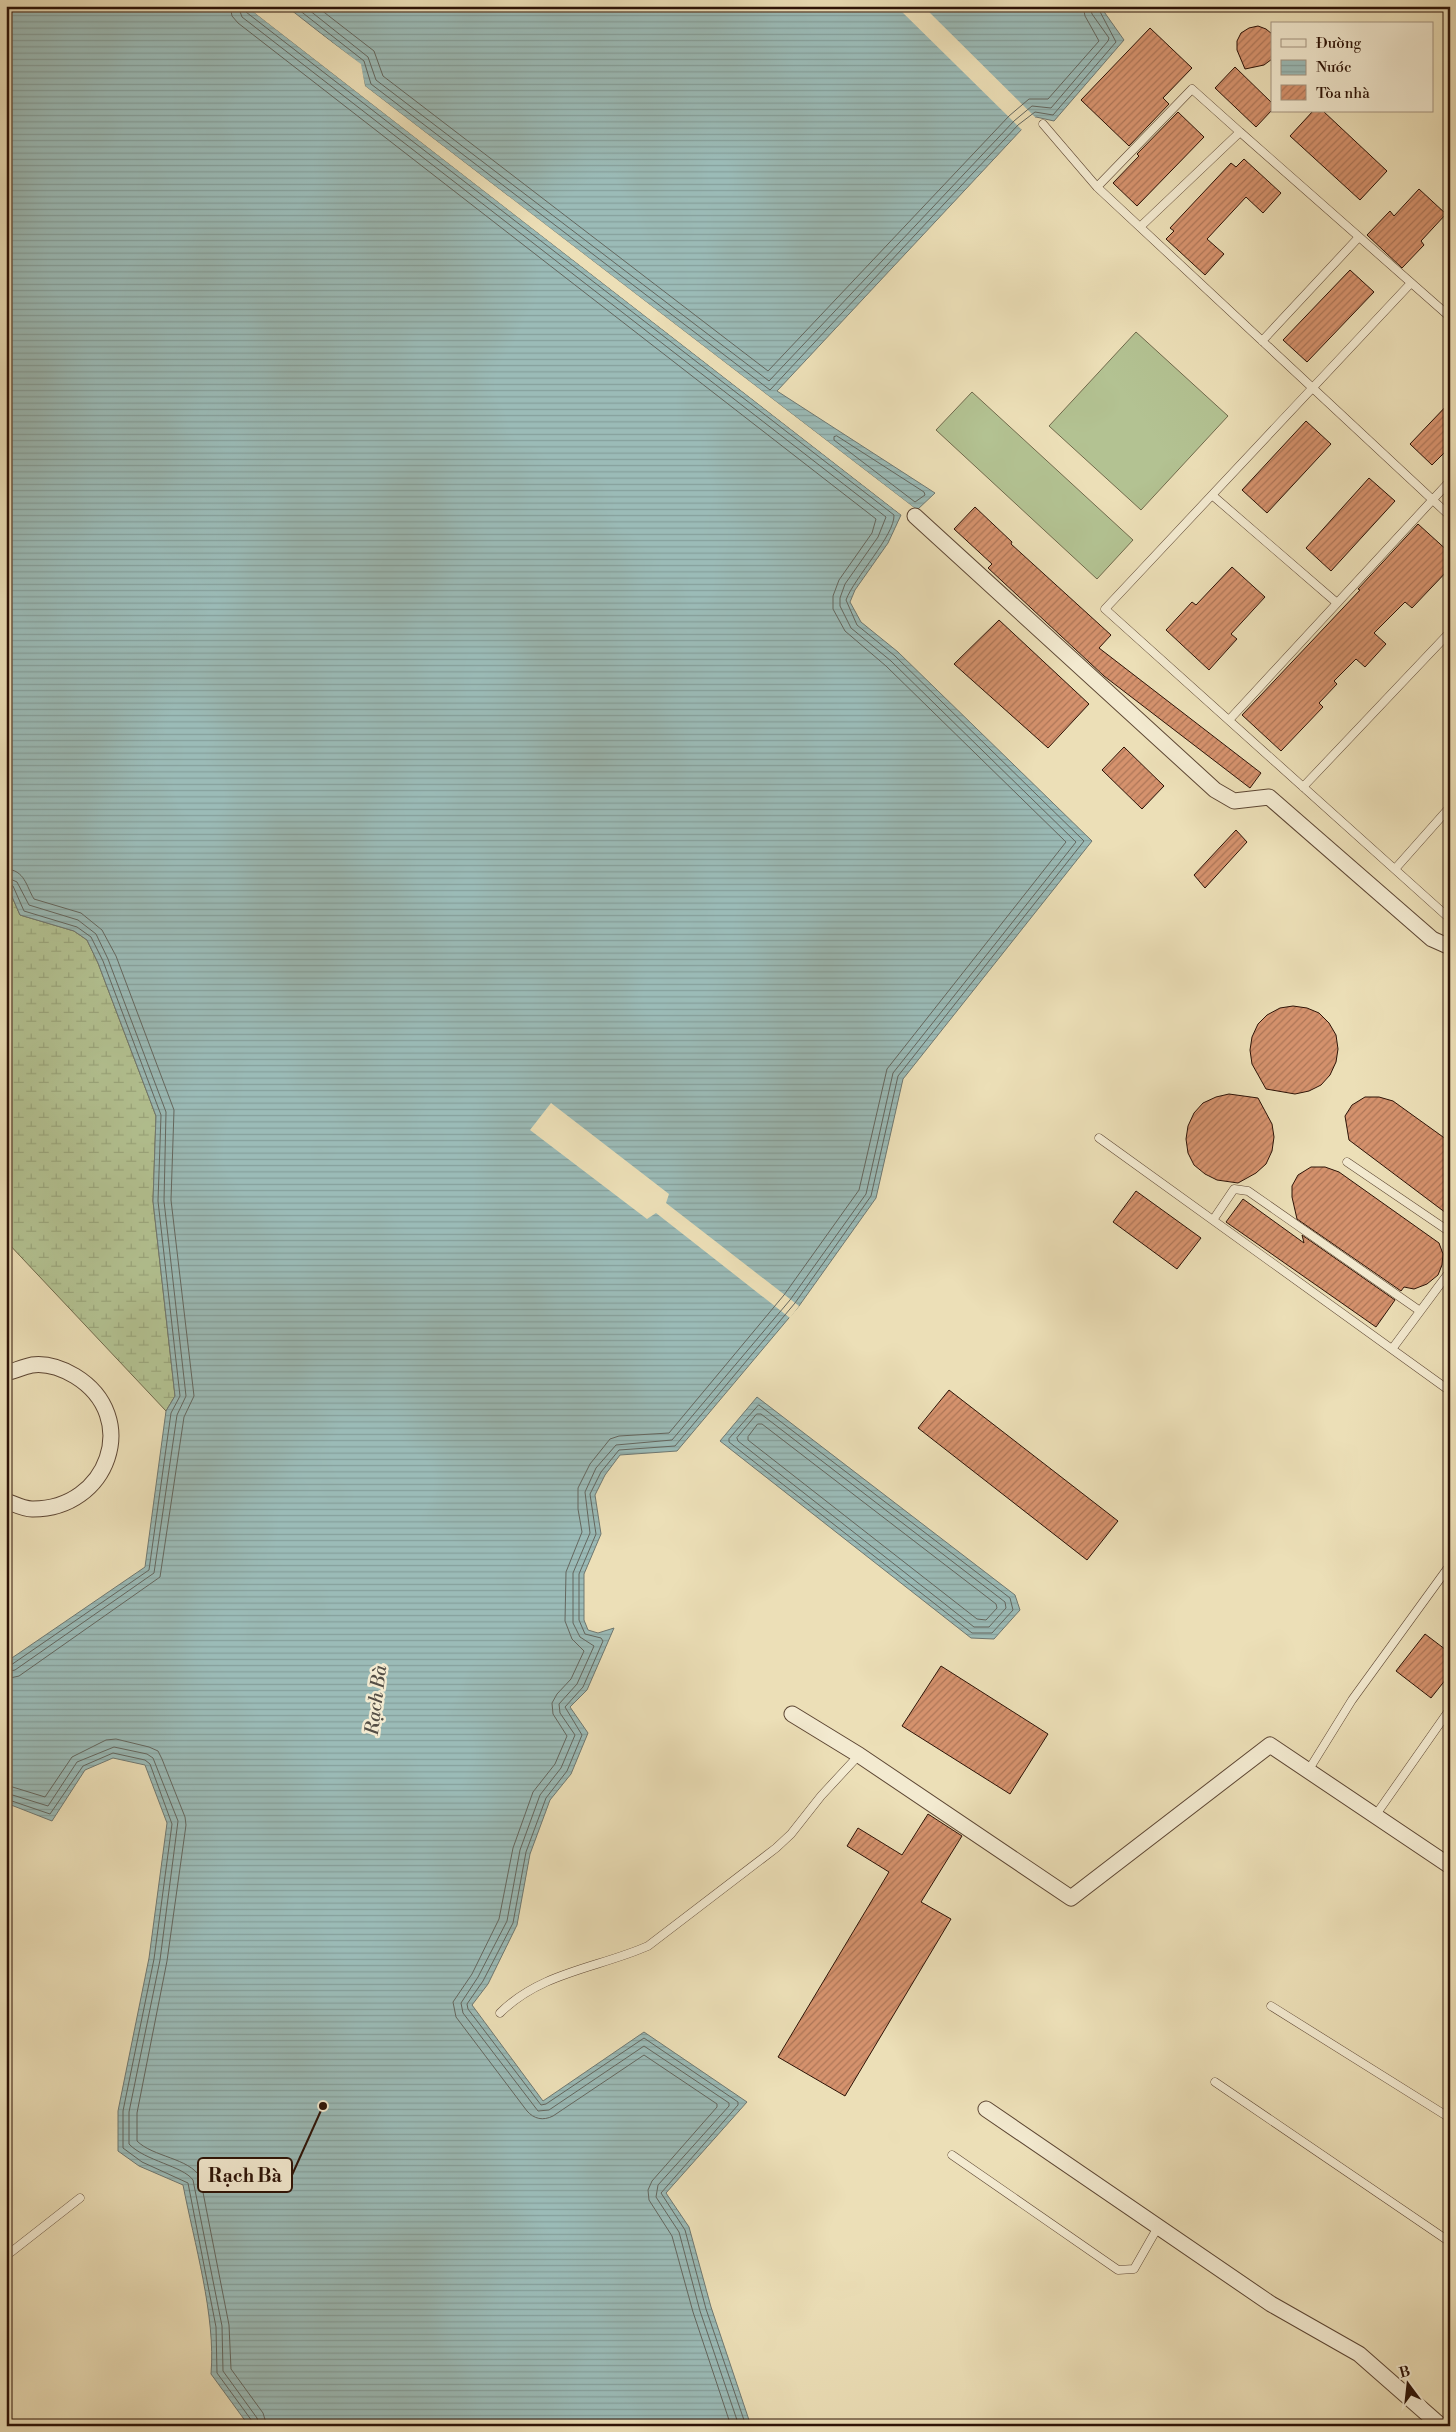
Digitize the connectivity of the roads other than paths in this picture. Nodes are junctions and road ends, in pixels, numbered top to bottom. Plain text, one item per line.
1 (1043, 124) dead end
2 (1240, 132) junction
3 (1097, 187) junction
4 (1140, 228) junction
5 (1359, 237) junction
6 (1411, 283) junction
7 (1450, 317) edge
8 (1262, 341) junction
9 (1312, 388) junction
10 (1450, 481) edge
11 (1212, 495) junction
12 (1432, 500) junction
13 (915, 516) dead end
14 (1450, 516) edge
15 (1337, 603) junction
16 (1450, 632) edge
17 (1229, 720) junction
18 (1303, 787) junction
19 (1450, 807) edge
20 (1394, 869) junction
21 (1449, 918) edge
22 (1450, 947) edge
23 (1100, 1138) dead end
24 (1347, 1162) dead end
25 (1213, 1220) junction
26 (1450, 1232) edge
27 (1450, 1271) edge
28 (1420, 1311) junction
29 (1392, 1350) junction
30 (6, 1373) edge
31 (1450, 1391) edge
32 (6, 1501) edge
33 (1450, 1565) edge
34 (1450, 1709) edge
35 (792, 1714) dead end
36 (859, 1755) junction
37 (1308, 1771) junction
38 (1375, 1816) junction
39 (1450, 1866) edge
40 (1271, 2006) dead end
41 (500, 2013) dead end
42 (1215, 2082) dead end
43 (986, 2109) dead end
44 (1450, 2118) edge
45 (952, 2155) dead end
46 (80, 2198) dead end
47 (1158, 2227) junction
48 (1450, 2242) edge
49 (6, 2256) edge
50 (1441, 2426) edge

1 - 3 lane
2 - 3 lane
2 - 4 lane
2 - 5 lane
3 - 4 lane
4 - 8 lane
5 - 6 lane
5 - 8 lane
6 - 7 lane
6 - 9 lane
8 - 9 lane
9 - 11 lane
9 - 12 lane
10 - 12 lane
11 - 15 lane
11 - 17 lane
12 - 14 lane
12 - 15 lane
13 - 22 street
15 - 17 lane
16 - 18 lane
17 - 18 lane
18 - 20 lane
19 - 20 lane
20 - 21 lane
23 - 25 lane
24 - 26 lane
25 - 28 lane
25 - 29 lane
27 - 28 lane
28 - 29 lane
29 - 31 lane
30 - 32 street
33 - 37 lane
34 - 38 lane
35 - 36 street
36 - 37 street
36 - 41 lane
37 - 38 street
38 - 39 street
40 - 44 lane
42 - 48 lane
43 - 47 street
45 - 47 lane
46 - 49 lane
47 - 50 street

